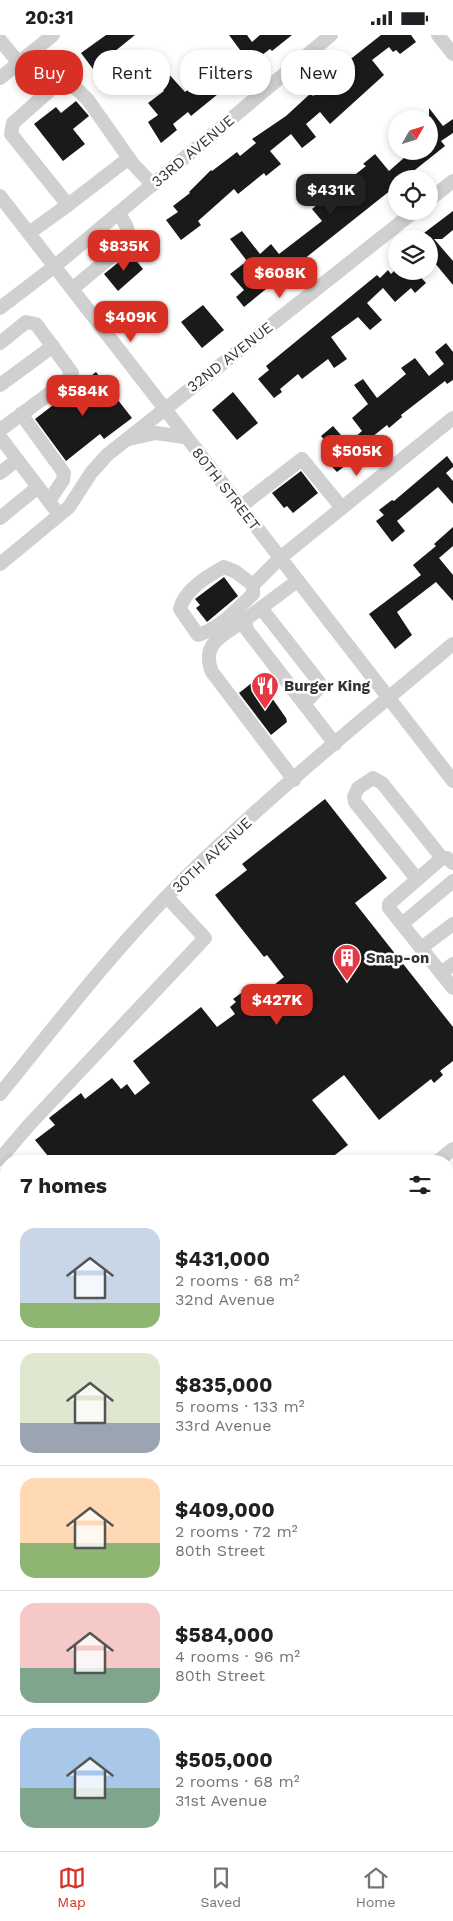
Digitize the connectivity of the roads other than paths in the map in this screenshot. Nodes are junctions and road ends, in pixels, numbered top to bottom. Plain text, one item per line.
1 (53, 35) edge
2 (331, 35) edge
3 (438, 35) edge
4 (0, 39) edge
5 (35, 50) edge
6 (453, 54) edge
7 (15, 56) edge
8 (15, 66) edge
9 (0, 78) edge
10 (46, 95) edge
11 (83, 95) edge
12 (129, 158) junction
13 (453, 181) edge
14 (153, 185) junction
15 (438, 193) edge
16 (0, 196) edge
17 (68, 205) junction
18 (118, 213) junction
19 (404, 220) edge
20 (29, 233) junction
21 (55, 266) junction
22 (72, 289) junction
23 (0, 307) edge
24 (0, 343) edge
25 (53, 347) junction
26 (0, 385) edge
27 (164, 410) junction
28 (21, 414) junction
29 (453, 418) edge
30 (0, 430) edge
31 (0, 437) edge
32 (184, 437) junction
33 (125, 440) junction
34 (17, 460) junction
35 (0, 473) edge
36 (38, 487) junction
37 (49, 501) junction
38 (240, 507) junction
39 (342, 508) junction
40 (60, 516) junction
41 (0, 518) edge
42 (280, 558) junction
43 (0, 564) edge
44 (297, 581) junction
45 (253, 585) junction
46 (261, 608) junction
47 (245, 620) junction
48 (453, 644) edge
49 (389, 697) junction
50 (304, 704) junction
51 (335, 744) junction
52 (294, 780) junction
53 (453, 781) edge
54 (448, 860) edge
55 (417, 879) junction
56 (453, 881) edge
57 (167, 897) junction
58 (402, 923) junction
59 (453, 923) edge
60 (421, 948) junction
61 (453, 964) edge
62 (441, 973) junction
63 (453, 988) edge
64 (0, 1095) edge
65 (3, 1155) edge

1 - 5 street
2 - 14 street, 33RD AVENUE
3 - 6 street
4 - 7 street
8 - 9 street
10 - 17 street
11 - 12 street
12 - 14 street
12 - 17 street
13 - 15 street
14 - 18 street, 33RD AVENUE
16 - 20 street, 80TH STREET
17 - 20 street
18 - 21 street, 33RD AVENUE
18 - 22 street
19 - 27 street, 32ND AVENUE
20 - 21 street, 80TH STREET
21 - 22 street, 80TH STREET
21 - 23 street, 33RD AVENUE
22 - 27 street, 80TH STREET
24 - 25 street
25 - 26 street
25 - 28 street
27 - 32 street, 80TH STREET
27 - 33 street, 32ND AVENUE
28 - 30 street
28 - 37 street
29 - 39 street
31 - 34 street
32 - 33 street
32 - 38 street, 80TH STREET
33 - 40 street, 32ND AVENUE
34 - 35 street
34 - 36 street
36 - 37 street
36 - 41 street
37 - 40 street
38 - 39 street
38 - 42 street, 80TH STREET
39 - 42 street
40 - 43 street, 32ND AVENUE
42 - 44 street, 80TH STREET
42 - 45 street
44 - 46 street
44 - 49 street, 80TH STREET
45 - 45 street
46 - 47 street
46 - 50 street
47 - 50 street
47 - 52 street
48 - 49 street, 30TH AVENUE
49 - 51 street, 30TH AVENUE
49 - 53 street, 80TH STREET
50 - 51 street
51 - 52 street, 30TH AVENUE
52 - 57 street, 30TH AVENUE
54 - 55 street
54 - 55 street
55 - 58 street
56 - 58 street
57 - 64 street, 30TH AVENUE
57 - 65 street
58 - 60 street
59 - 60 street
60 - 62 street
61 - 62 street
62 - 63 street

